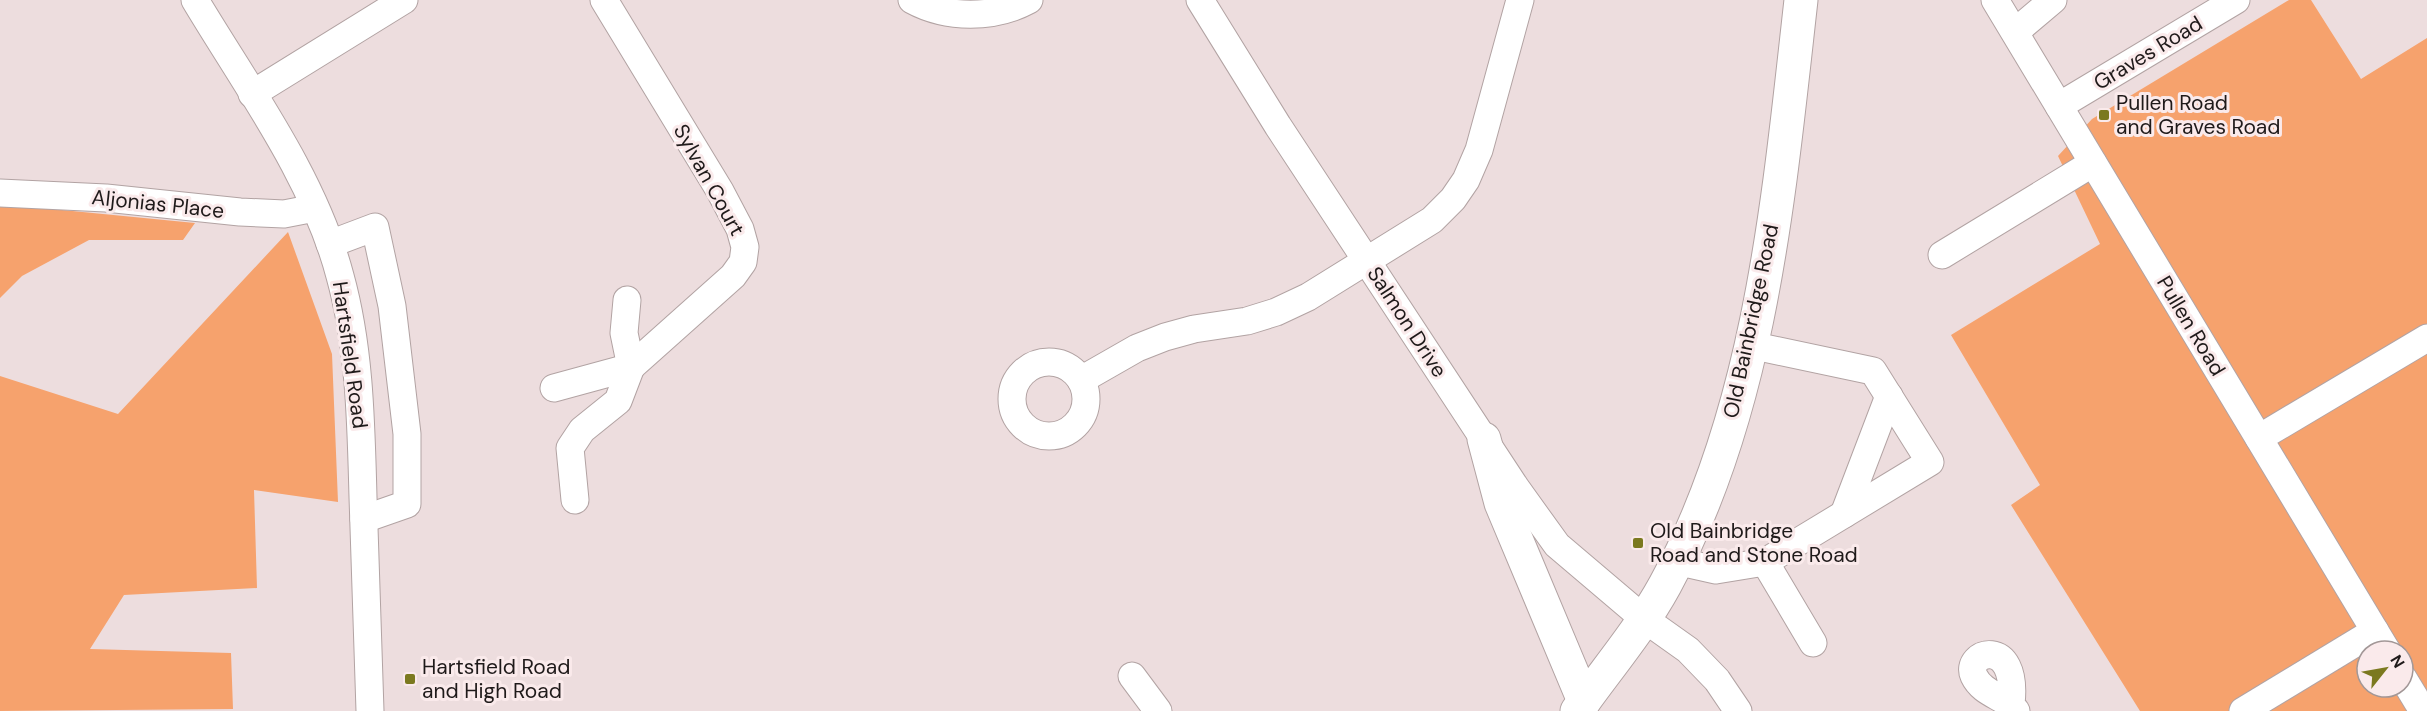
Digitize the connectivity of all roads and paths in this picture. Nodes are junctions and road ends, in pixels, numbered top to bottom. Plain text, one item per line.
1 (195, 0) edge
2 (404, 0) edge
3 (604, 0) edge
4 (912, 0) edge
5 (1029, 0) edge
6 (1200, 0) edge
7 (1520, 0) edge
8 (1801, 0) edge
9 (2236, 0) edge
10 (1998, 1) edge
11 (2048, 2) edge
12 (2015, 32) junction
13 (252, 94) junction
14 (2059, 106) junction
15 (2093, 163) junction
16 (0, 193) edge
17 (315, 208) junction
18 (330, 244) junction
19 (1942, 255) dead end
20 (1367, 261) junction
21 (627, 300) dead end
22 (2427, 338) edge
23 (1750, 345) junction
24 (631, 367) junction
25 (1081, 380) dead end
26 (554, 388) dead end
27 (1889, 396) junction
28 (2259, 438) junction
29 (1484, 439) junction
30 (575, 500) dead end
31 (1844, 514) junction
32 (364, 519) junction
33 (1676, 561) junction
34 (1765, 562) junction
35 (1643, 618) junction
36 (2380, 639) edge
37 (1813, 643) dead end
38 (2355, 654) edge
39 (1132, 676) dead end
40 (2415, 698) edge
41 (1580, 706) edge
42 (370, 711) edge
43 (1158, 711) edge
44 (1738, 711) edge
45 (2243, 711) edge
46 (2423, 711) edge

1 - 13 street, Hartsfield Road
2 - 13 street
3 - 24 street, Sylvan Court
4 - 5 street
6 - 20 street, Salmon Drive
7 - 20 street
8 - 23 main road, Old Bainbridge Road
9 - 14 street, Graves Road
10 - 12 street, Pullen Road
11 - 12 street
12 - 14 street, Pullen Road
13 - 17 street, Hartsfield Road
14 - 15 street, Pullen Road
15 - 19 street
15 - 28 street, Pullen Road
16 - 17 street, Aljonias Place
17 - 18 street, Hartsfield Road
18 - 32 street, Hartsfield Road
18 - 32 street
20 - 25 street
20 - 29 street, Salmon Drive
21 - 24 street
22 - 28 street
23 - 27 street
23 - 33 main road, Old Bainbridge Road
24 - 26 street
24 - 30 street
27 - 31 street
27 - 31 street
28 - 36 street, Pullen Road
29 - 35 street, Salmon Drive
29 - 41 main road
31 - 34 street
32 - 42 street, Hartsfield Road
33 - 34 street
33 - 35 main road, Old Bainbridge Road
34 - 37 street
35 - 41 main road, Old Bainbridge Road
35 - 44 street, Salmon Drive
38 - 45 street
39 - 43 street
40 - 46 street

